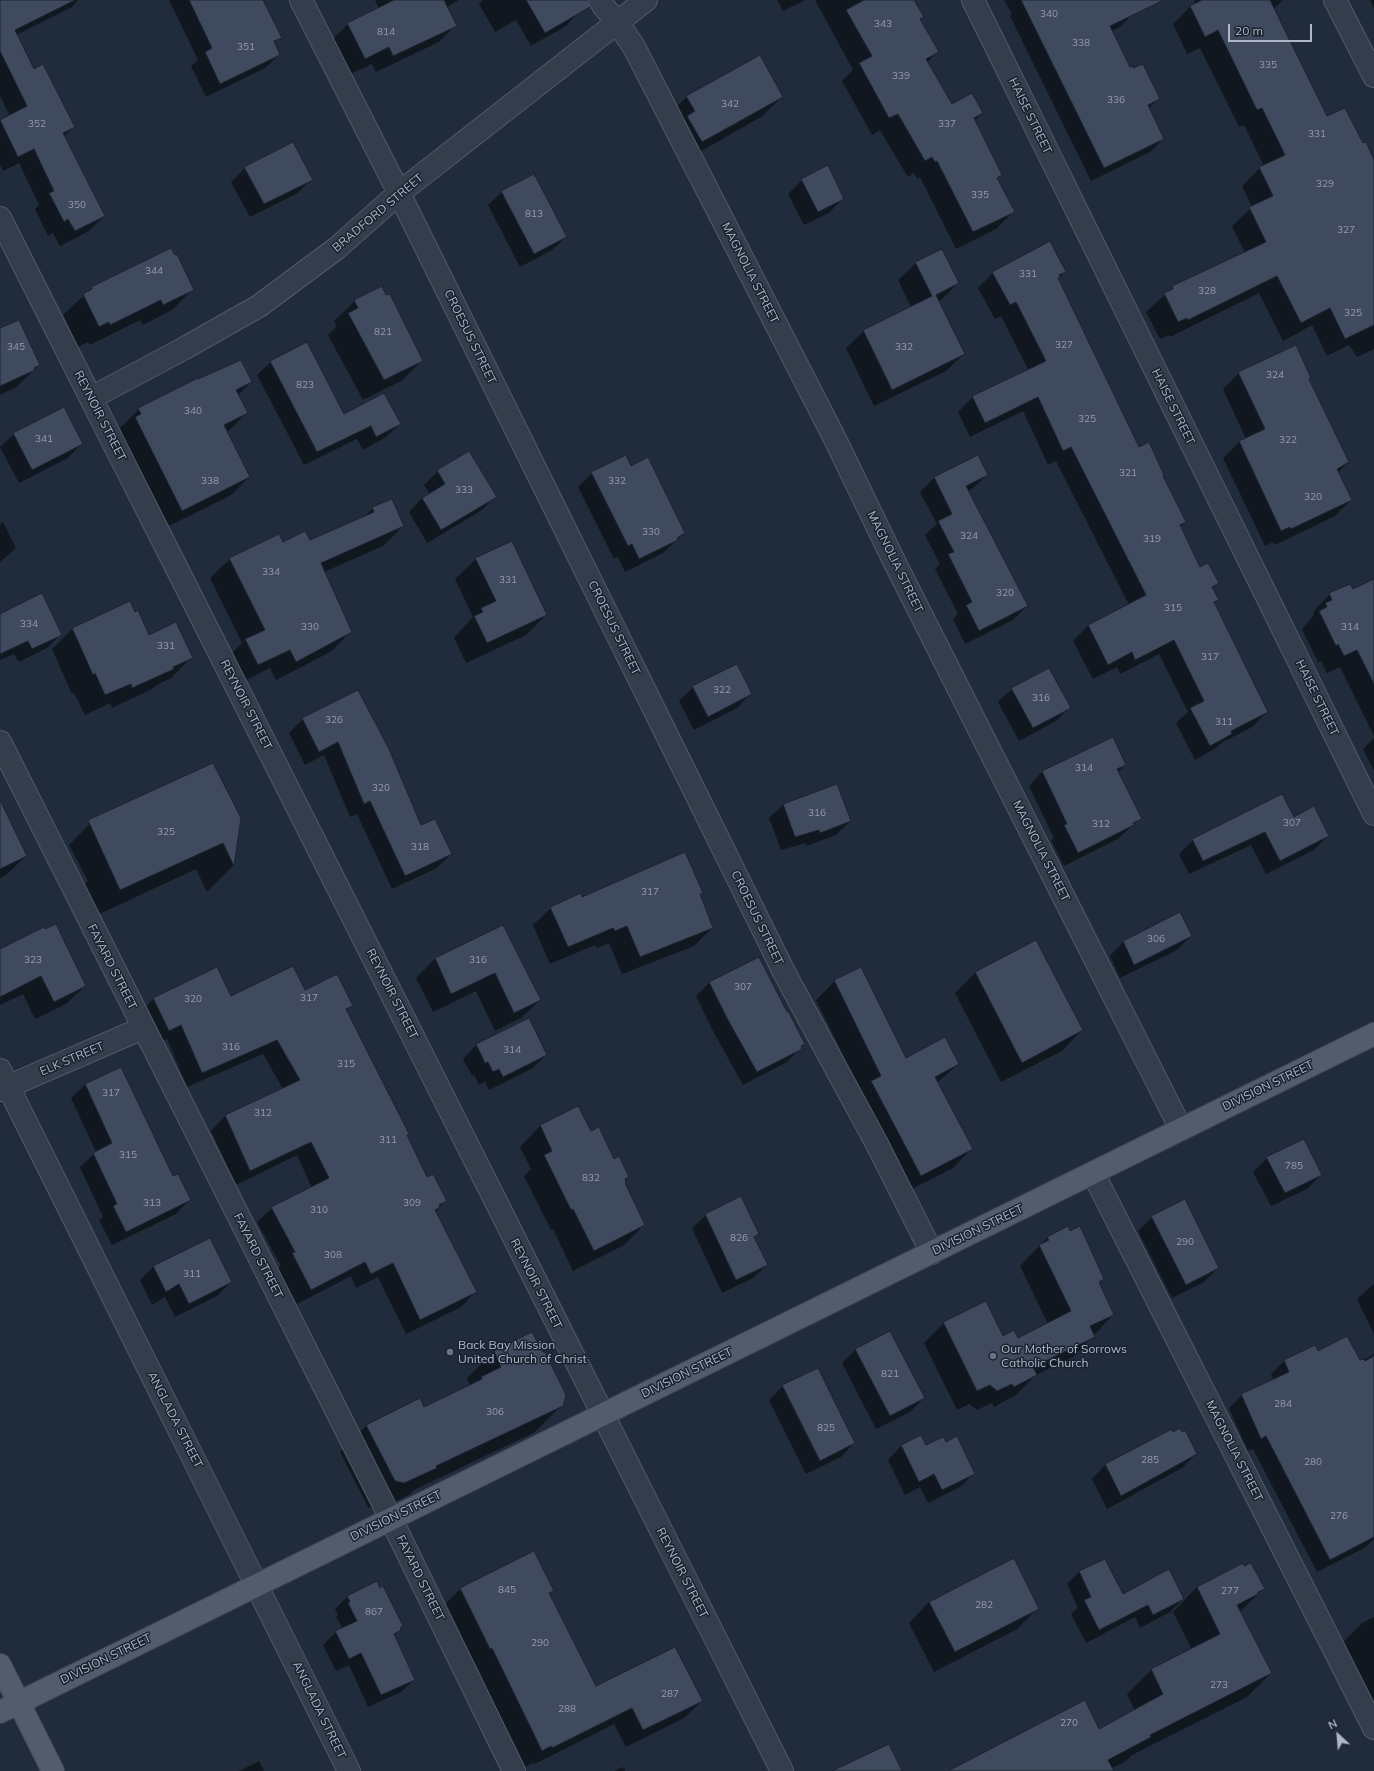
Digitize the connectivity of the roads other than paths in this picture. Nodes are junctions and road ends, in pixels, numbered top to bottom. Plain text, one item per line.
1 (302, 0) edge
2 (600, 0) edge
3 (646, 0) edge
4 (973, 0) edge
5 (1335, 0) edge
6 (617, 22) junction
7 (1374, 76) edge
8 (400, 194) junction
9 (0, 218) edge
10 (90, 398) junction
11 (0, 742) edge
12 (1374, 814) edge
13 (143, 1028) junction
14 (1374, 1034) edge
15 (3, 1082) edge
16 (1181, 1129) junction
17 (1093, 1173) junction
18 (932, 1253) junction
19 (602, 1415) junction
20 (391, 1519) junction
21 (258, 1584) junction
22 (0, 1665) edge
23 (9, 1707) edge
24 (1374, 1728) edge
25 (53, 1771) edge
26 (349, 1771) edge
27 (514, 1771) edge
28 (782, 1771) edge

1 - 8 street, CROESUS STREET
2 - 6 street, MAGNOLIA STREET
3 - 6 street, BRADFORD STREET
4 - 12 street, HAISE STREET
5 - 7 street
6 - 8 street, BRADFORD STREET
6 - 16 street, MAGNOLIA STREET
8 - 10 street, BRADFORD STREET
8 - 18 street, CROESUS STREET
9 - 10 street, REYNOIR STREET
10 - 19 street, REYNOIR STREET
11 - 13 street, FAYARD STREET
13 - 15 street, ELK STREET
13 - 20 street, FAYARD STREET
14 - 16 main road, DIVISION STREET
15 - 21 street, ANGLADA STREET
16 - 17 main road, DIVISION STREET
17 - 18 main road, DIVISION STREET
17 - 24 street, MAGNOLIA STREET
18 - 19 main road, DIVISION STREET
19 - 20 main road, DIVISION STREET
19 - 28 street, REYNOIR STREET
20 - 21 main road, DIVISION STREET
20 - 27 street, FAYARD STREET
21 - 23 main road, DIVISION STREET
21 - 26 street, ANGLADA STREET
22 - 23 main road
23 - 25 main road

